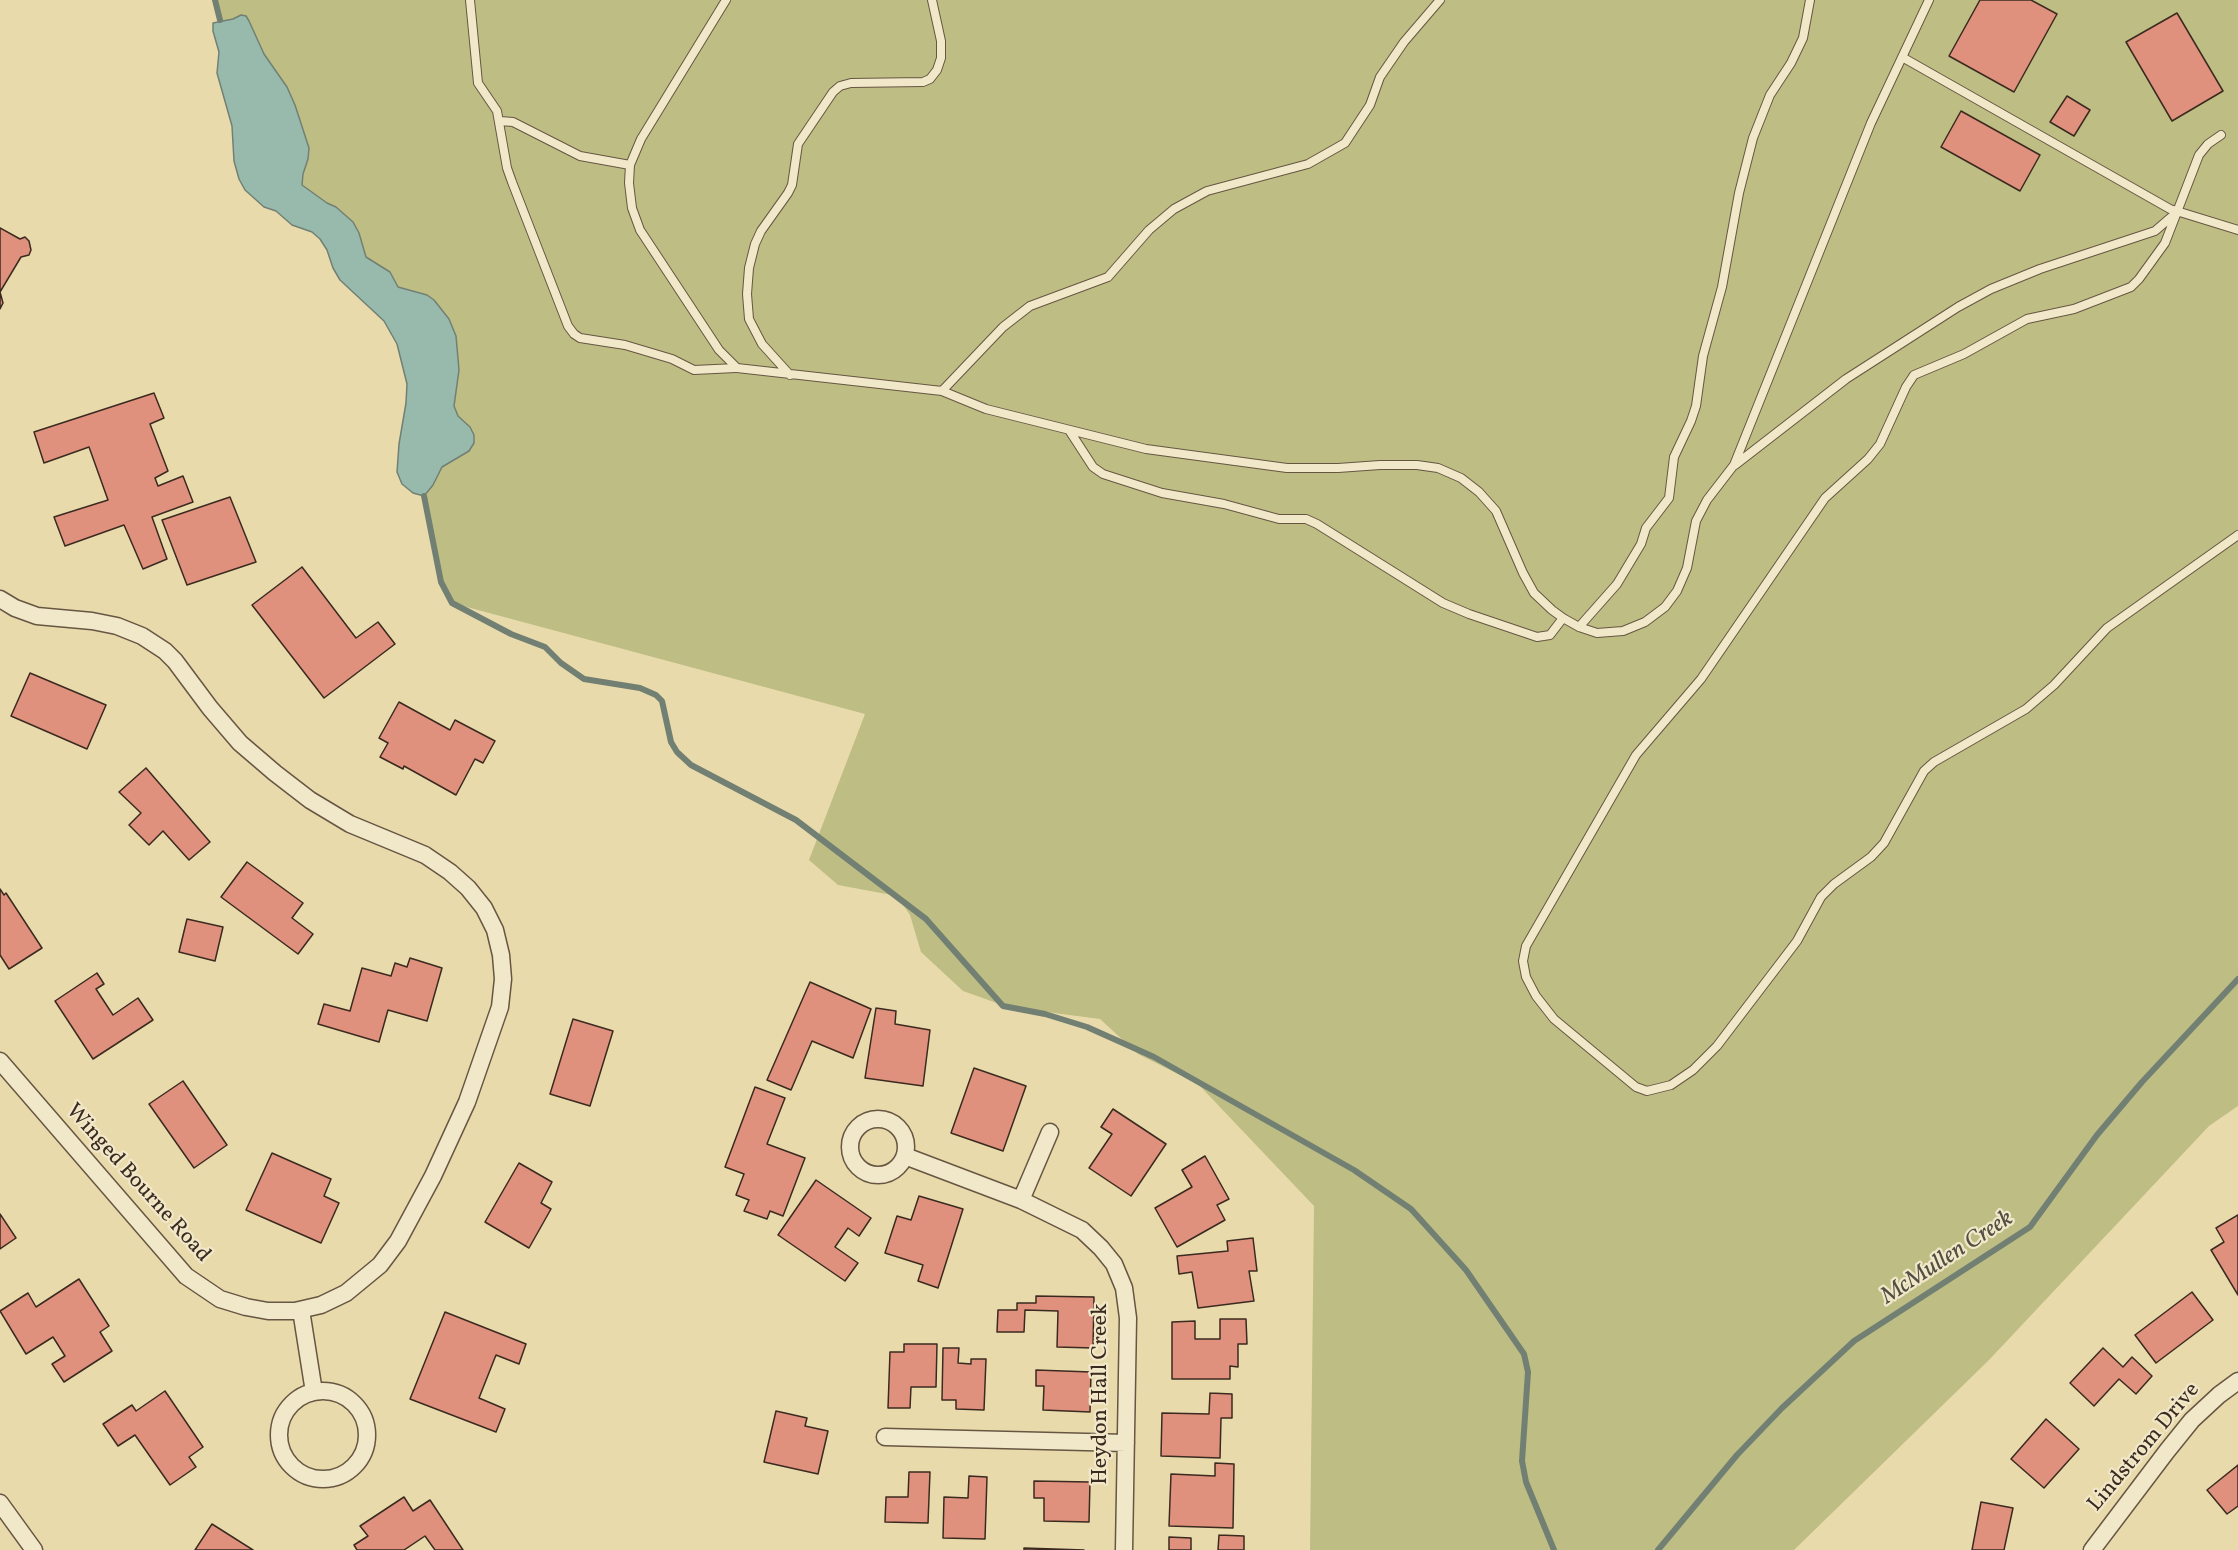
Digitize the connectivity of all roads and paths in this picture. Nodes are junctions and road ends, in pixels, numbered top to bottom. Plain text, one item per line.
1 (470, 0) edge
2 (726, 0) edge
3 (932, 0) edge
4 (1440, 0) edge
5 (1810, 0) edge
6 (1929, 0) edge
7 (1902, 57) junction
8 (500, 120) junction
9 (2221, 135) dead end
10 (630, 165) junction
11 (2177, 212) junction
12 (2238, 230) edge
13 (737, 368) junction
14 (790, 375) junction
15 (942, 391) junction
16 (1069, 430) junction
17 (1734, 465) junction
18 (2238, 535) edge
19 (0, 599) edge
20 (1563, 618) junction
21 (1579, 627) junction
22 (0, 1061) edge
23 (1050, 1132) dead end
24 (905, 1156) dead end
25 (1021, 1200) junction
26 (301, 1310) junction
27 (2238, 1381) edge
28 (314, 1392) junction
29 (885, 1437) dead end
30 (1126, 1443) junction
31 (0, 1503) edge
32 (34, 1550) edge
33 (1124, 1550) edge
34 (2092, 1550) edge

1 - 8 lane
2 - 10 lane
3 - 14 lane
4 - 15 lane
5 - 21 lane
6 - 7 lane
7 - 11 lane
7 - 17 lane
8 - 10 lane
8 - 13 lane
9 - 11 lane
10 - 13 lane
11 - 12 lane
11 - 17 lane
11 - 18 lane
13 - 14 lane
14 - 15 lane
15 - 16 lane
16 - 20 lane
16 - 20 lane
17 - 21 lane
19 - 26 street, Winged Bourne Road
20 - 21 lane
22 - 26 street, Winged Bourne Road
23 - 25 street
24 - 25 street, Heydon Hall Creek
25 - 30 street, Heydon Hall Creek
26 - 28 street
27 - 34 street, Lindstrom Drive
28 - 28 street
29 - 30 street
30 - 33 street, Heydon Hall Creek
31 - 32 street

